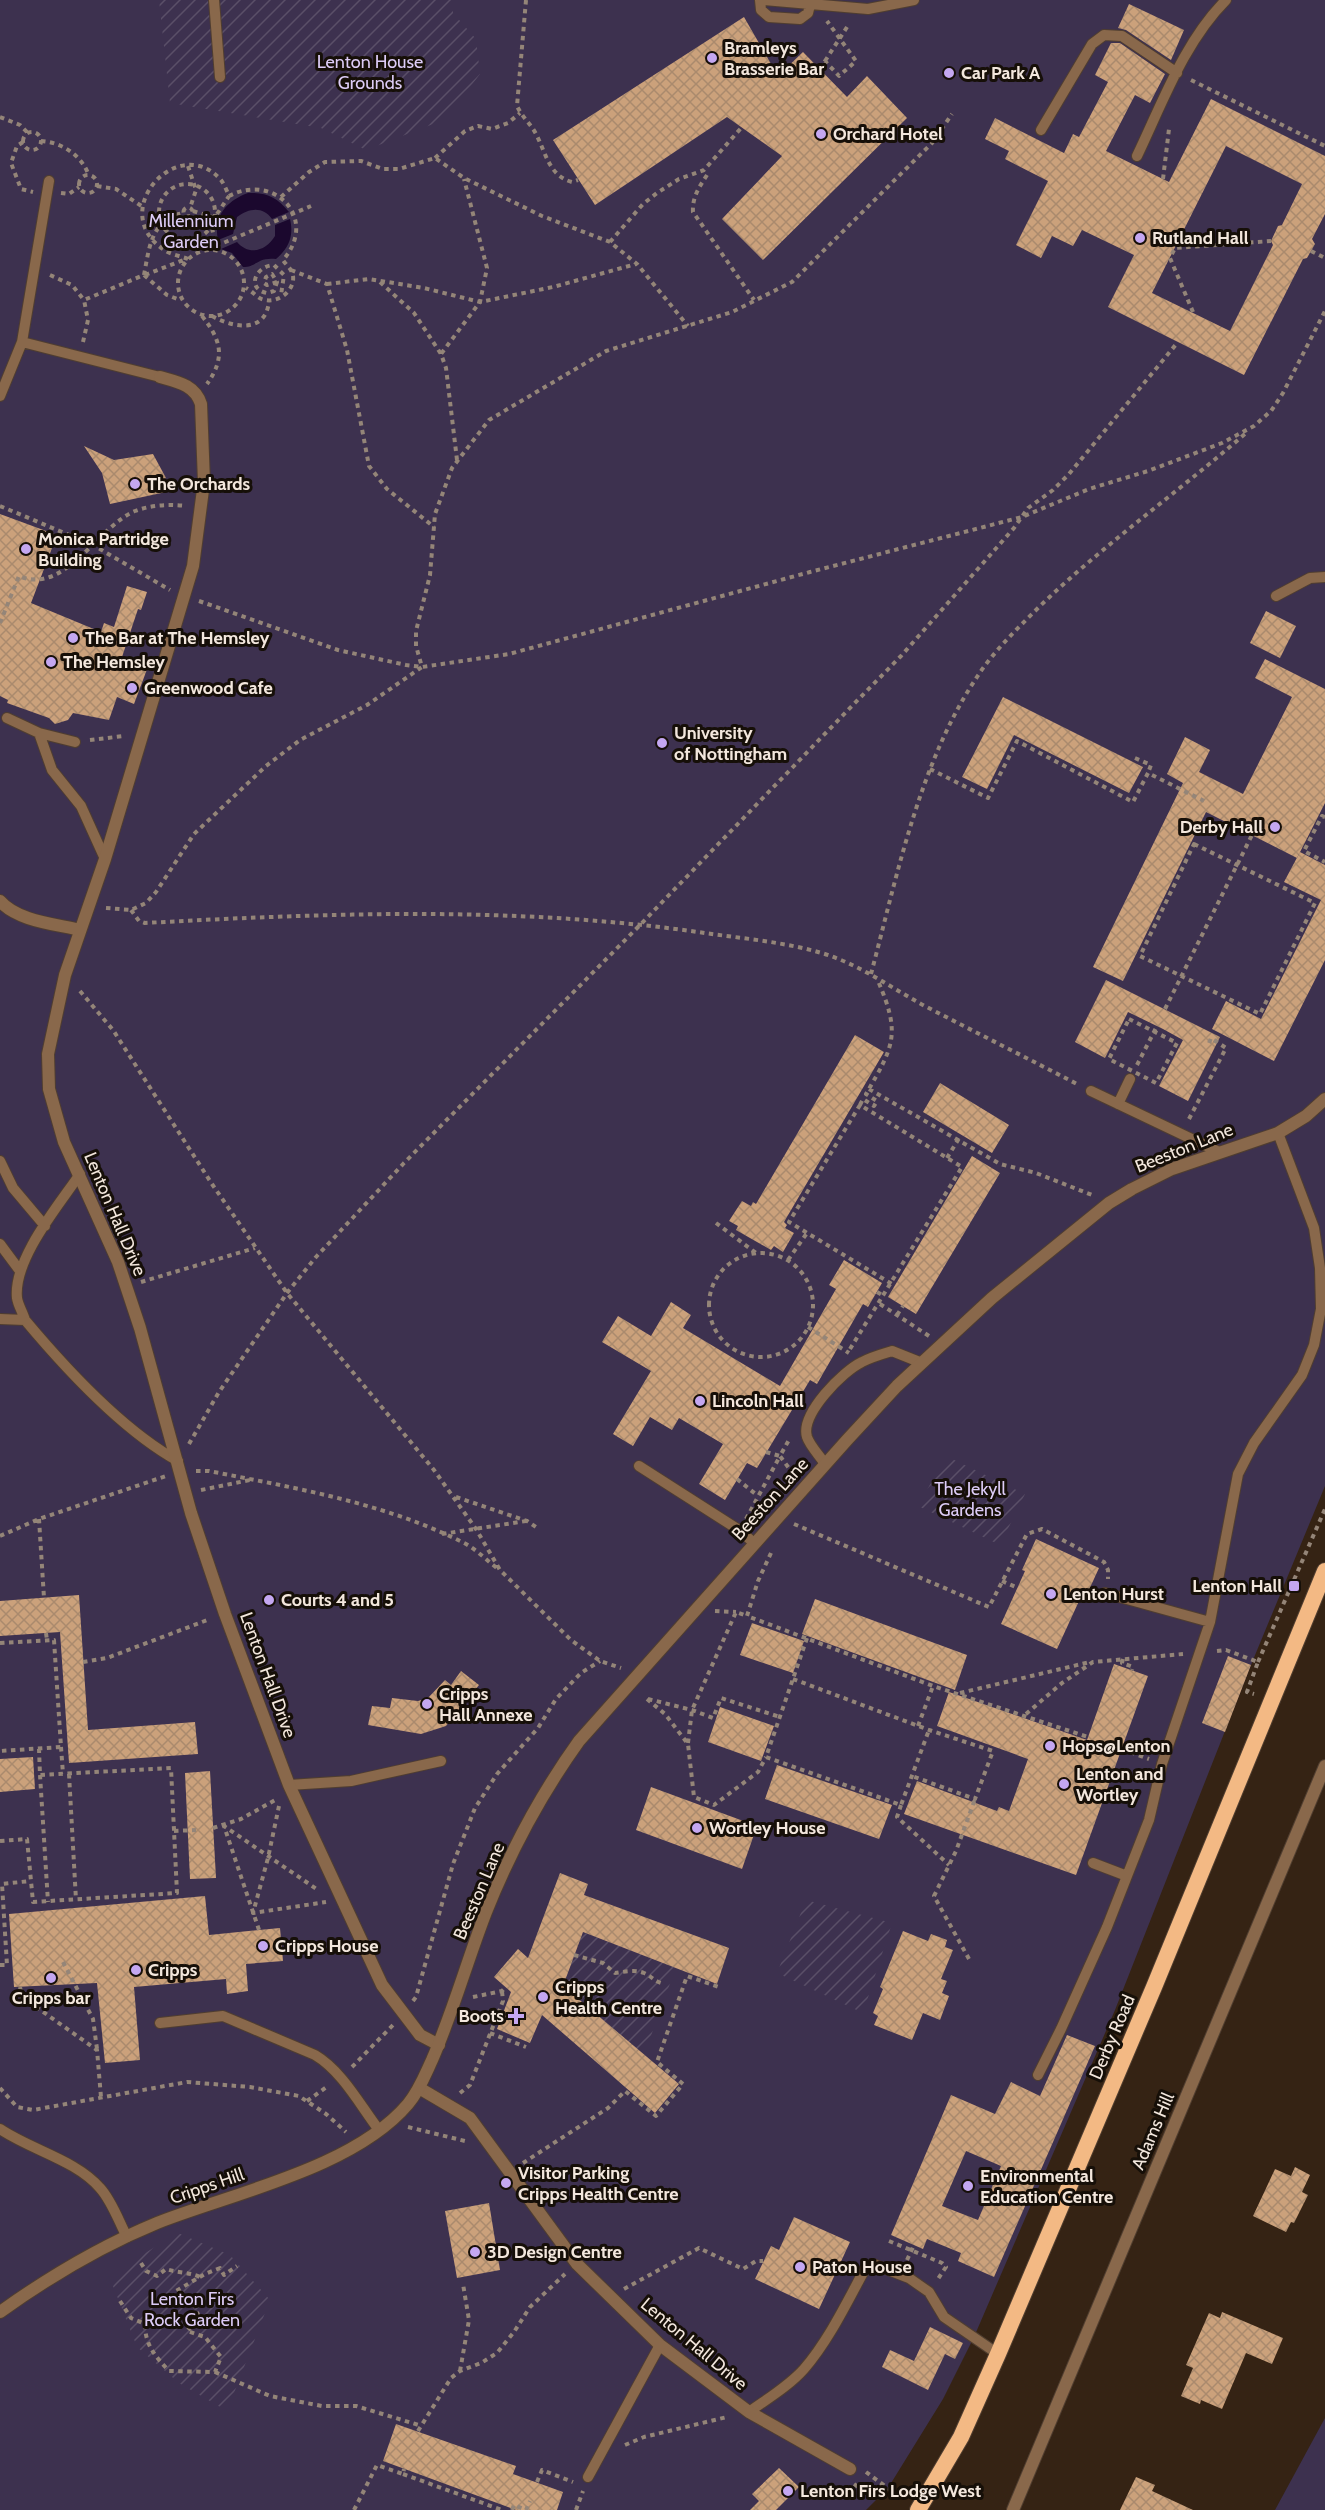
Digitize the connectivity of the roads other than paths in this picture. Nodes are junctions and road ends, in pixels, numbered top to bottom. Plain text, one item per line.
1 (214, 0) edge
2 (762, 0) edge
3 (914, 0) edge
4 (1226, 0) edge
5 (813, 5) junction
6 (1177, 73) junction
7 (220, 76) dead end
8 (1041, 130) dead end
9 (1137, 156) dead end
10 (50, 181) dead end
11 (22, 342) junction
12 (160, 377) joint
13 (0, 396) edge
14 (1325, 577) edge
15 (1275, 596) dead end
16 (7, 717) dead end
17 (39, 733) junction
18 (75, 742) road end
19 (105, 859) junction
20 (0, 901) edge
21 (80, 930) junction
22 (1132, 1075) road end
23 (1091, 1091) road end
24 (1325, 1099) edge
25 (1118, 1104) junction
26 (1278, 1133) junction
27 (1219, 1152) junction
28 (0, 1161) edge
29 (80, 1174) junction
30 (45, 1226) junction
31 (0, 1244) edge
32 (20, 1271) junction
33 (0, 1319) edge
34 (25, 1320) junction
35 (922, 1363) junction
36 (825, 1464) junction
37 (179, 1466) junction
38 (639, 1466) dead end
39 (754, 1543) junction
40 (1325, 1571) edge
41 (1105, 1593) road end
42 (1210, 1622) junction
43 (441, 1761) dead end
44 (1325, 1766) edge
45 (289, 1785) junction
46 (1093, 1863) dead end
47 (1127, 1876) junction
48 (160, 2023) dead end
49 (439, 2044) junction
50 (1038, 2075) dead end
51 (419, 2088) junction
52 (0, 2129) edge
53 (379, 2130) junction
54 (128, 2237) junction
55 (0, 2312) edge
56 (660, 2345) junction
57 (998, 2354) junction
58 (748, 2412) junction
59 (850, 2469) dead end
60 (588, 2477) dead end
61 (918, 2510) edge
62 (1013, 2510) edge

1 - 7 lane
2 - 5 lane
2 - 5 lane
3 - 5 lane
4 - 6 lane
6 - 8 lane
6 - 9 lane
10 - 11 lane
11 - 12 lane
11 - 13 lane
12 - 19 street, Lenton Hall Drive
14 - 15 lane
16 - 17 lane
17 - 18 lane
17 - 19 lane
19 - 21 street, Lenton Hall Drive
20 - 21 street
21 - 29 street, Lenton Hall Drive
22 - 25 lane
23 - 25 lane
24 - 26 street, Beeston Lane
25 - 27 lane
26 - 27 street, Beeston Lane
26 - 42 lane
27 - 35 street, Beeston Lane
28 - 30 lane
29 - 30 lane
29 - 37 street, Lenton Hall Drive
30 - 32 lane
31 - 32 lane
32 - 34 lane
33 - 34 lane
34 - 37 lane
35 - 36 street, Beeston Lane
35 - 36 lane
36 - 39 street, Beeston Lane
37 - 45 street, Lenton Hall Drive
38 - 39 lane
39 - 49 street, Beeston Lane
40 - 57 highway, Derby Road
41 - 42 lane
42 - 47 lane
43 - 45 lane
44 - 62 street, Adams Hill
45 - 49 street, Lenton Hall Drive
46 - 47 lane
47 - 50 lane
48 - 53 lane
49 - 51 street, Beeston Lane
51 - 53 street, Cripps Hill
51 - 56 street, Lenton Hall Drive
52 - 54 lane
53 - 54 street, Cripps Hill
54 - 55 street, Cripps Hill
56 - 58 street, Lenton Hall Drive
56 - 60 lane
57 - 58 lane
57 - 61 highway, Derby Road
58 - 59 street, Lenton Hall Drive

